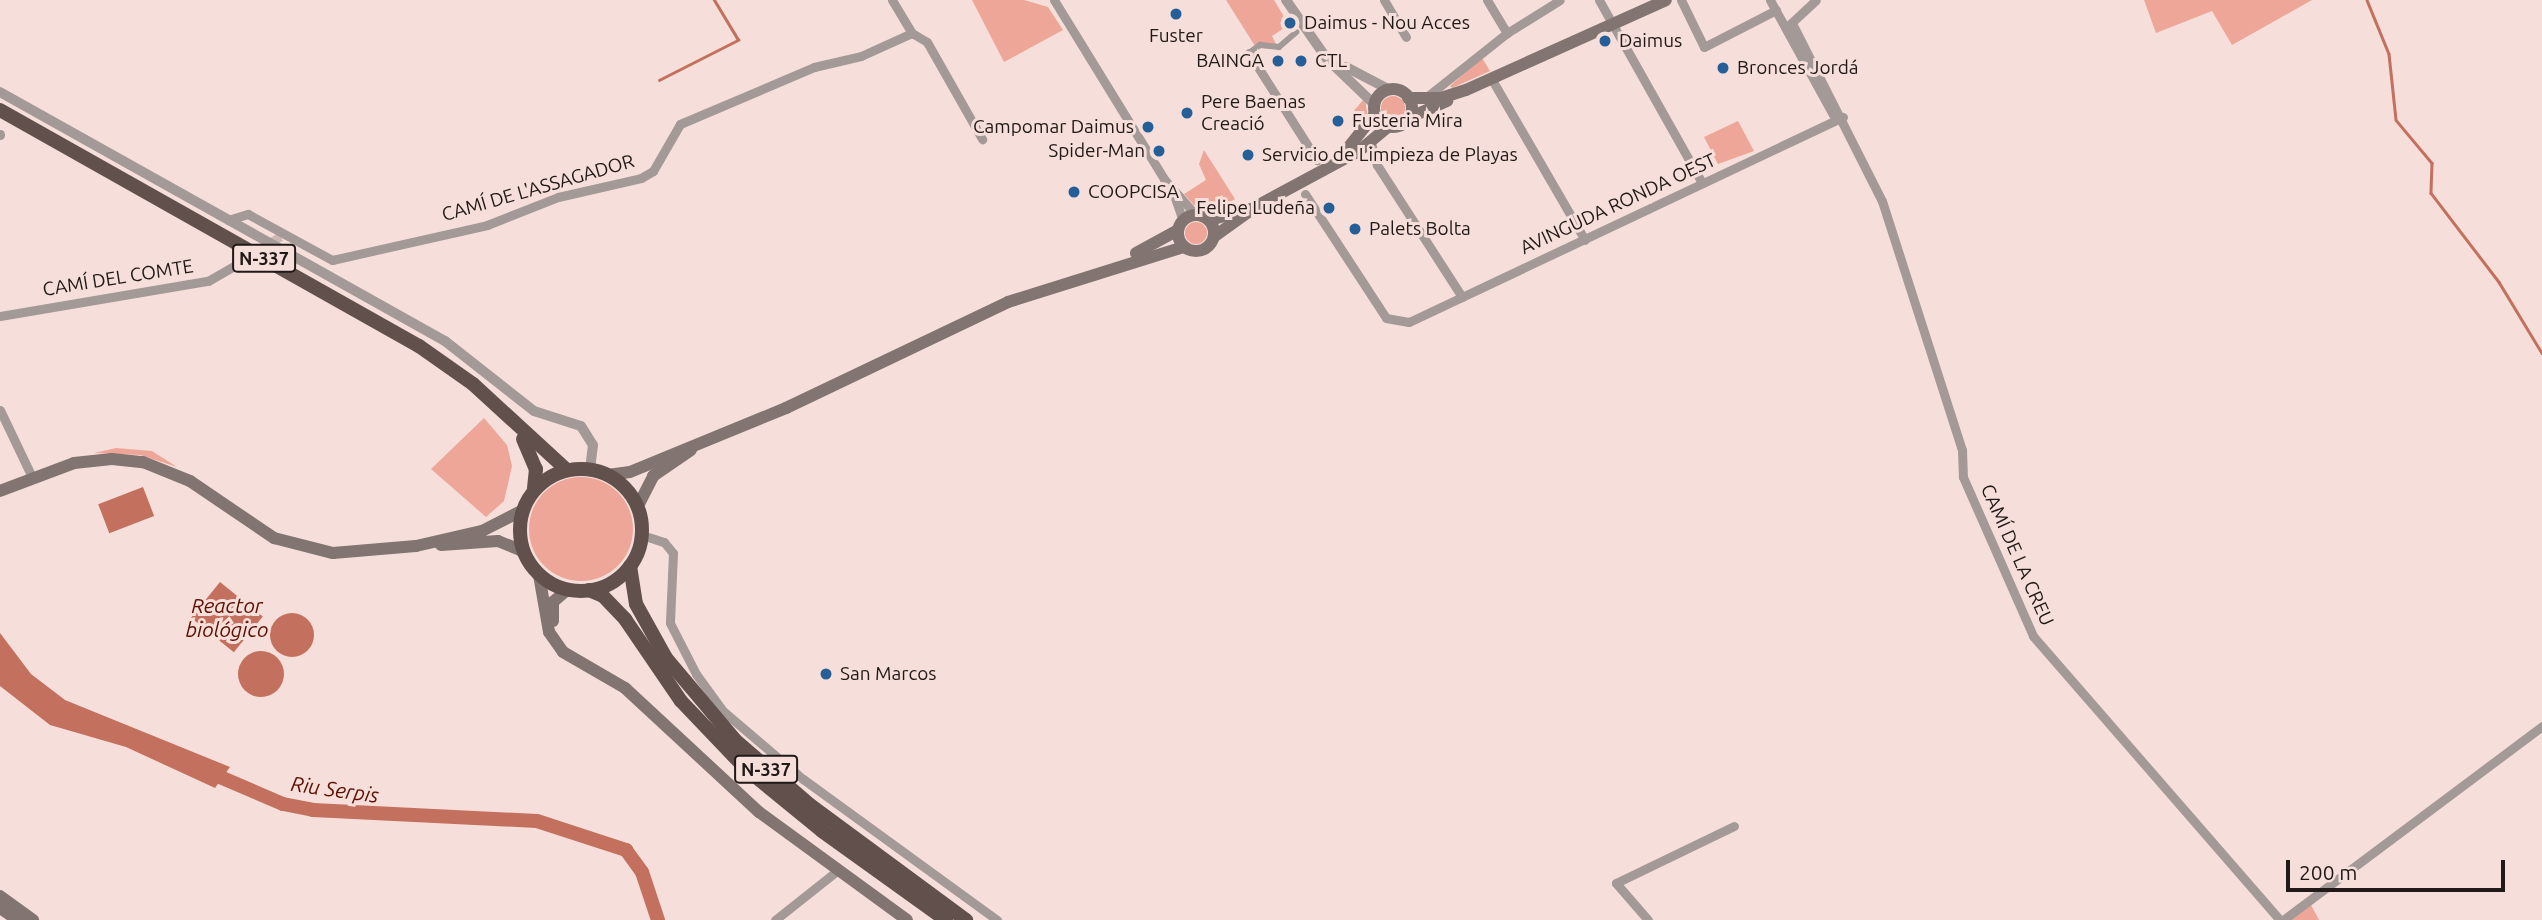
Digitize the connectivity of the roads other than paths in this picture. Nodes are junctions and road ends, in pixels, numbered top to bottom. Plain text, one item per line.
1 (892, 0) edge
2 (1054, 0) edge
3 (1286, 0) edge
4 (1384, 0) edge
5 (1488, 0) edge
6 (1560, 0) edge
7 (1599, 0) edge
8 (1666, 0) edge
9 (1770, 0) edge
10 (1816, 0) edge
11 (1682, 1) edge
12 (1545, 4) edge
13 (1776, 10) junction
14 (1612, 24) junction
15 (1789, 25) junction
16 (1296, 32) dead end
17 (912, 33) junction
18 (1507, 33) junction
19 (1406, 37) dead end
20 (1319, 47) junction
21 (1249, 53) joint
22 (1493, 83) junction
23 (1390, 90) junction
24 (1466, 90) junction
25 (0, 92) edge
26 (1406, 95) junction
27 (1374, 109) junction
28 (0, 110) edge
29 (1409, 118) junction
30 (1839, 118) junction
31 (1388, 127) junction
32 (982, 139) dead end
33 (1372, 148) junction
34 (1317, 160) dead end
35 (1337, 160) junction
36 (1702, 183) junction
37 (1305, 194) dead end
38 (1255, 207) junction
39 (228, 220) junction
40 (1210, 220) junction
41 (1185, 222) junction
42 (1215, 236) junction
43 (1585, 240) junction
44 (1184, 247) junction
45 (239, 264) tunnel mouth
46 (1054, 285) junction
47 (1462, 297) junction
48 (0, 316) edge
49 (0, 410) edge
50 (514, 426) junction
51 (711, 439) junction
52 (590, 469) junction
53 (567, 470) junction
54 (608, 475) junction
55 (33, 477) junction
56 (534, 488) junction
57 (6, 489) edge
58 (638, 506) junction
59 (523, 510) junction
60 (642, 535) junction
61 (416, 545) junction
62 (523, 551) junction
63 (630, 566) junction
64 (539, 575) junction
65 (567, 590) junction
66 (589, 590) junction
67 (574, 657) junction
68 (2542, 726) edge
69 (1734, 826) dead end
70 (838, 870) junction
71 (0, 896) edge
72 (0, 908) edge
73 (18, 920) edge
74 (33, 920) edge
75 (775, 920) edge
76 (907, 920) edge
77 (946, 920) edge
78 (966, 920) edge
79 (997, 920) edge
80 (1648, 920) edge
81 (2281, 920) edge

1 - 17 street
2 - 41 street
3 - 20 street
4 - 19 street
5 - 18 street
6 - 12 street
7 - 14 street
8 - 14 main road
9 - 13 street, CAMÍ DE LA CREU
10 - 15 street
11 - 13 street
12 - 18 street
13 - 15 street, CAMÍ DE LA CREU
14 - 22 main road
14 - 36 street
15 - 30 street, CAMÍ DE LA CREU
16 - 21 street
17 - 32 street
17 - 39 street, CAMÍ DE L'ASSAGADOR
18 - 26 street
20 - 23 street
20 - 27 street
21 - 34 street
22 - 24 main road
22 - 43 street
23 - 26 main road
23 - 27 main road
24 - 26 main road
24 - 29 main road
25 - 39 street
26 - 29 main road
27 - 31 main road
27 - 35 main road
28 - 50 highway, N-337
29 - 31 main road
30 - 36 street, AVINGUDA RONDA OEST
30 - 81 street, CAMÍ DE LA CREU
31 - 33 main road
33 - 35 main road
33 - 47 street
35 - 38 main road
36 - 43 street, AVINGUDA RONDA OEST
37 - 47 street, AVINGUDA RONDA OEST
38 - 40 main road
38 - 42 main road
39 - 52 street
40 - 41 main road
40 - 42 main road
41 - 44 main road
41 - 46 main road
42 - 44 main road
43 - 47 street, AVINGUDA RONDA OEST
44 - 46 main road
45 - 48 street, CAMÍ DEL COMTE
46 - 51 main road
49 - 55 street
50 - 53 highway
50 - 56 highway
51 - 54 main road
51 - 58 main road
52 - 53 highway
52 - 54 highway
53 - 56 highway
54 - 58 highway
55 - 57 main road
55 - 61 main road
56 - 59 highway
58 - 60 highway
59 - 61 main road
59 - 62 highway
60 - 63 highway
60 - 79 street
61 - 62 main road
62 - 64 highway
63 - 66 highway
63 - 78 highway, N-337
64 - 65 highway
64 - 67 main road
65 - 66 highway
65 - 67 main road
66 - 77 highway, N-337
67 - 70 main road
68 - 81 street
69 - 80 street
70 - 75 street
70 - 76 main road
71 - 74 main road
72 - 73 main road

